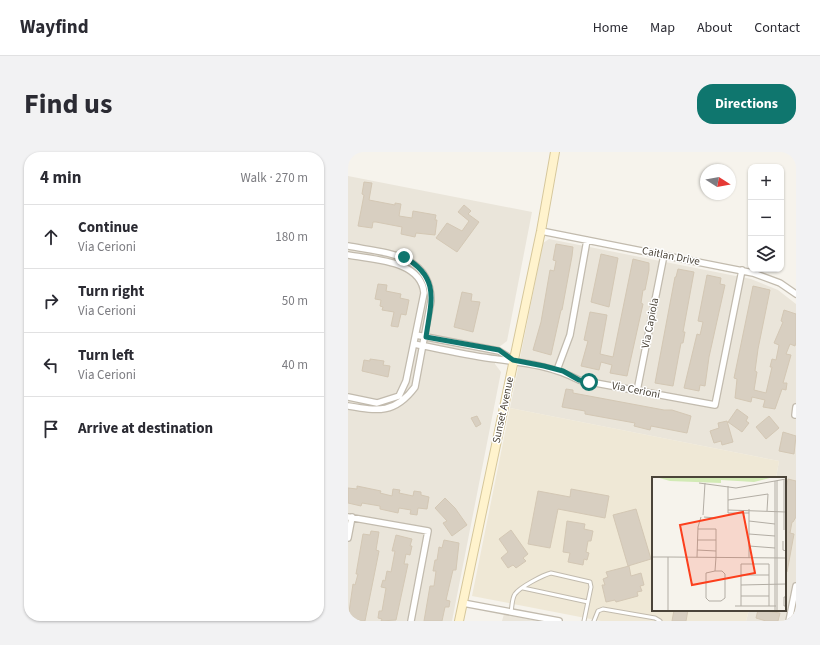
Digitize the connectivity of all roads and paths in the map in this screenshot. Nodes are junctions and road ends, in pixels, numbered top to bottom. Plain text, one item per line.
1 (556, 152) edge
2 (541, 231) junction
3 (587, 240) junction
4 (348, 246) edge
5 (348, 255) edge
6 (664, 255) junction
7 (742, 270) junction
8 (796, 294) edge
9 (416, 335) junction
10 (426, 337) junction
11 (414, 344) junction
12 (424, 346) junction
13 (513, 360) junction
14 (557, 370) junction
15 (637, 390) junction
16 (348, 397) edge
17 (348, 406) edge
18 (796, 407) edge
19 (794, 415) dead end
20 (350, 517) edge
21 (348, 538) edge
22 (796, 586) edge
23 (523, 588) junction
24 (588, 602) junction
25 (463, 603) junction
26 (511, 612) junction
27 (548, 620) edge
28 (411, 621) edge
29 (460, 621) edge
30 (559, 621) edge
31 (584, 621) edge
32 (594, 621) edge
33 (660, 621) edge
34 (789, 621) edge

1 - 2 main road, Sunset Avenue
2 - 3 street, Caitlan Drive
2 - 13 main road, Sunset Avenue
3 - 6 street, Caitlan Drive
3 - 14 street
4 - 10 street
5 - 9 street
6 - 7 street, Caitlan Drive
6 - 15 street, Via Capiola
7 - 8 street, Caitlan Drive
7 - 15 street, Via Cerioni
9 - 10 street, Via Cerioni
9 - 11 street
10 - 12 street
10 - 13 street, Via Cerioni
11 - 12 street, Via Cerioni
11 - 16 street
12 - 13 street, Via Cerioni
12 - 17 street
13 - 14 street, Via Cerioni
13 - 25 main road, Sunset Avenue
14 - 15 street, Via Cerioni
18 - 19 street
20 - 21 street
20 - 28 street
22 - 34 street
23 - 24 lane
23 - 24 lane
23 - 26 lane
24 - 31 lane
25 - 26 street
25 - 29 main road, Sunset Avenue
26 - 27 street
27 - 30 street
32 - 33 lane

